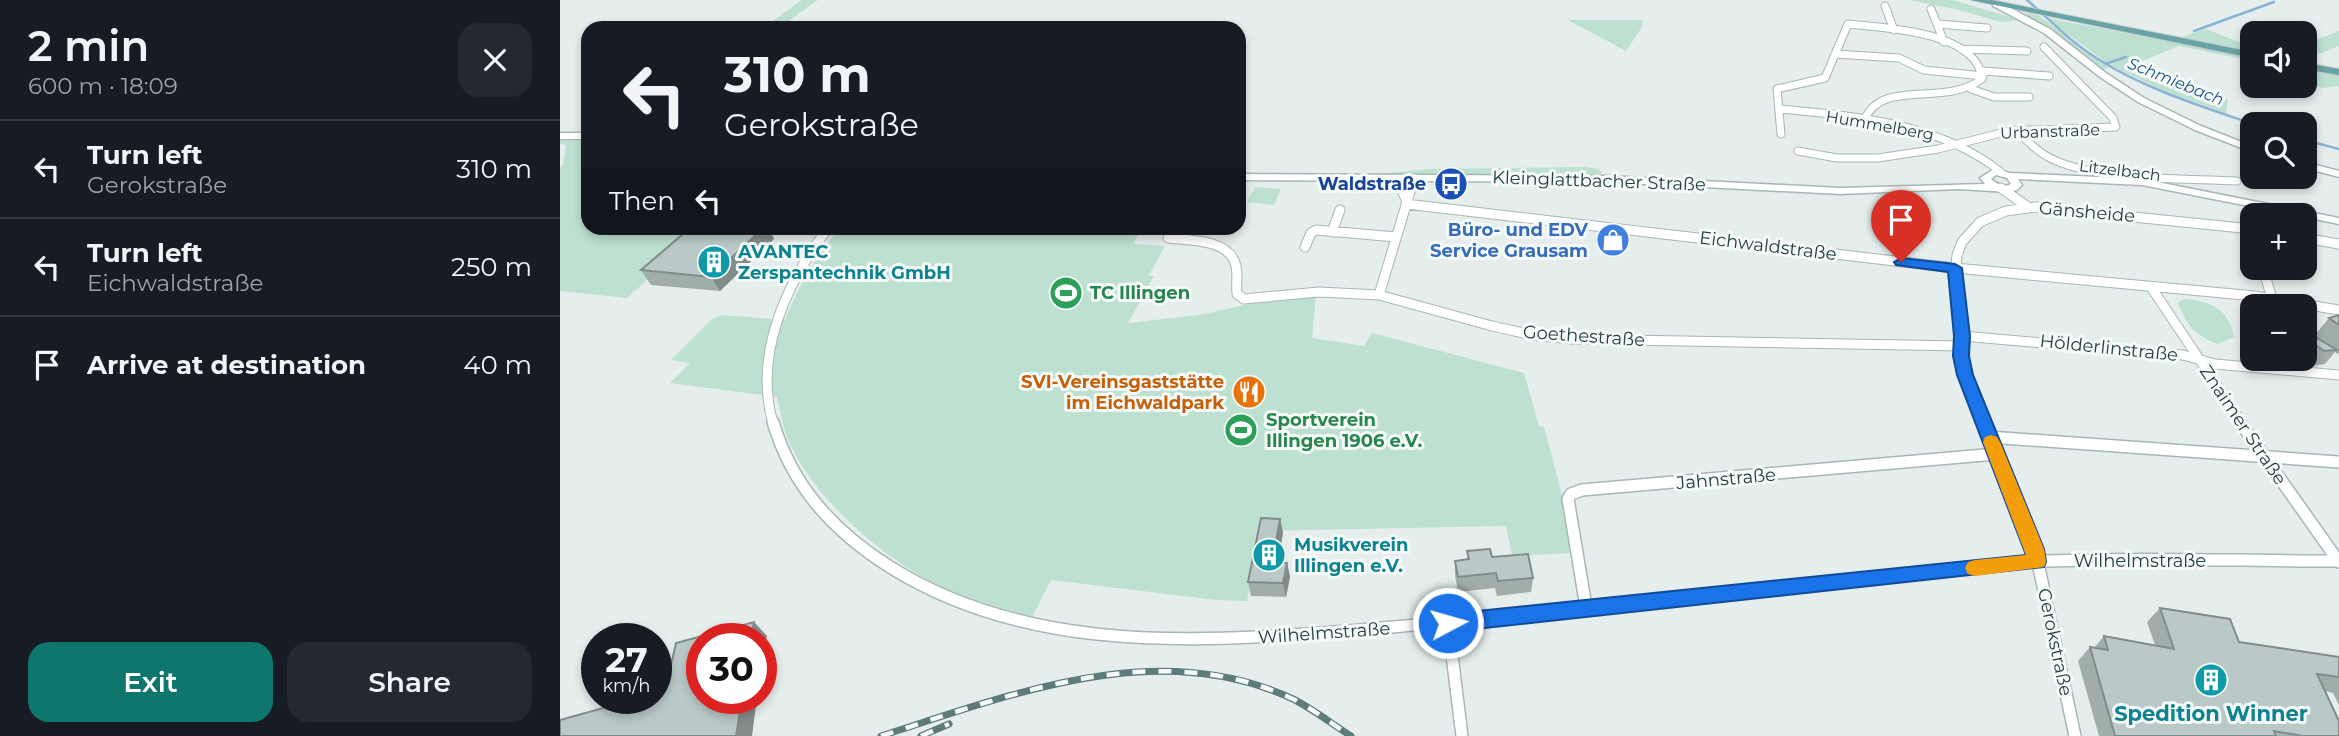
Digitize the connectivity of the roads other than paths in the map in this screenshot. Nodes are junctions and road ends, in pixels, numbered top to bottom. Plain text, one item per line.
1 (1976, 0) edge
2 (1996, 4) junction
3 (1885, 6) dead end
4 (1931, 9) dead end
5 (2028, 15) junction
6 (1938, 24) junction
7 (1987, 28) dead end
8 (1894, 30) junction
9 (1944, 42) junction
10 (2044, 47) dead end
11 (1960, 49) junction
12 (2026, 51) dead end
13 (2240, 53) edge
14 (1835, 54) junction
15 (2317, 68) edge
16 (2339, 72) edge
17 (1983, 74) junction
18 (2049, 76) dead end
19 (1971, 89) junction
20 (2029, 97) dead end
21 (1780, 109) junction
22 (1864, 121) junction
23 (2014, 130) junction
24 (1781, 134) dead end
25 (560, 136) edge
26 (581, 136) edge
27 (2240, 144) edge
28 (1960, 145) junction
29 (1798, 150) dead end
30 (1975, 155) junction
31 (2317, 168) edge
32 (2339, 174) edge
33 (1987, 175) junction
34 (1246, 177) edge
35 (1396, 178) junction
36 (1415, 178) junction
37 (2011, 180) junction
38 (2236, 181) dead end
39 (1958, 186) junction
40 (1998, 188) junction
41 (1406, 202) junction
42 (2024, 204) junction
43 (1340, 210) dead end
44 (2339, 222) edge
45 (2240, 228) edge
46 (1332, 232) junction
47 (823, 235) edge
48 (1396, 237) junction
49 (1168, 238) dead end
50 (2317, 240) edge
51 (2339, 244) edge
52 (1305, 247) dead end
53 (1955, 268) junction
54 (2151, 287) junction
55 (1379, 295) junction
56 (2240, 296) edge
57 (2317, 306) edge
58 (2339, 310) edge
59 (1961, 341) junction
60 (2198, 360) junction
61 (2339, 375) edge
62 (1989, 438) junction
63 (1996, 454) junction
64 (2264, 456) junction
65 (2339, 462) edge
66 (2037, 562) junction
67 (2339, 562) edge
68 (1586, 607) junction
69 (1448, 623) junction
70 (1462, 736) edge
71 (2075, 736) edge

1 - 2 main road
2 - 5 street
2 - 5 main road
3 - 8 street
4 - 6 street
5 - 13 main road
5 - 27 street
6 - 7 street
6 - 9 street
8 - 9 street
8 - 14 street
9 - 11 street
10 - 23 street, Urbanstraße
11 - 12 street
11 - 17 street
14 - 17 street
14 - 21 street
15 - 16 main road
17 - 18 street
17 - 19 street
19 - 20 street
19 - 22 street
21 - 22 street, Hummelberg
21 - 24 street
22 - 28 street, Hummelberg
23 - 28 street, Urbanstraße
23 - 38 street, Litzelbach
25 - 26 street
28 - 29 street, Urbanstraße
28 - 30 street, Hummelberg
30 - 33 street, Hummelberg
30 - 37 street, Hummelberg
31 - 32 street
33 - 37 street, Kleinglattbacher Straße
33 - 39 street, Kleinglattbacher Straße
33 - 40 street
34 - 35 street, Kleinglattbacher Straße
35 - 36 street, Kleinglattbacher Straße
35 - 41 street
36 - 39 street, Kleinglattbacher Straße
36 - 41 street
37 - 40 street, Kleinglattbacher Straße
37 - 42 street
37 - 44 street, Kleinglattbacher Straße
39 - 40 street, Kleinglattbacher Straße
40 - 42 street
41 - 48 street
41 - 53 street, Eichwaldstraße
42 - 45 street, Gänsheide
42 - 53 street, Gänsheide
43 - 46 street
46 - 48 street
46 - 52 street
47 - 69 street, Wilhelmstraße
48 - 55 street
49 - 55 street, Goethestraße
50 - 51 street
53 - 54 street, Eichwaldstraße
53 - 59 street, Gerokstraße
54 - 56 street, Eichwaldstraße
54 - 60 street, Znaimer Straße
55 - 59 street, Goethestraße
57 - 58 street, Eichwaldstraße
59 - 60 street, Hölderlinstraße
59 - 62 street, Gerokstraße
60 - 61 street, Hölderlinstraße
60 - 64 street, Znaimer Straße
62 - 63 street, Gerokstraße
62 - 64 street
63 - 66 street, Gerokstraße
63 - 68 street, Jahnstraße
64 - 65 street
64 - 67 street, Znaimer Straße
66 - 67 street, Wilhelmstraße
66 - 68 street, Wilhelmstraße
66 - 71 street, Gerokstraße
68 - 69 street, Wilhelmstraße
69 - 70 street

